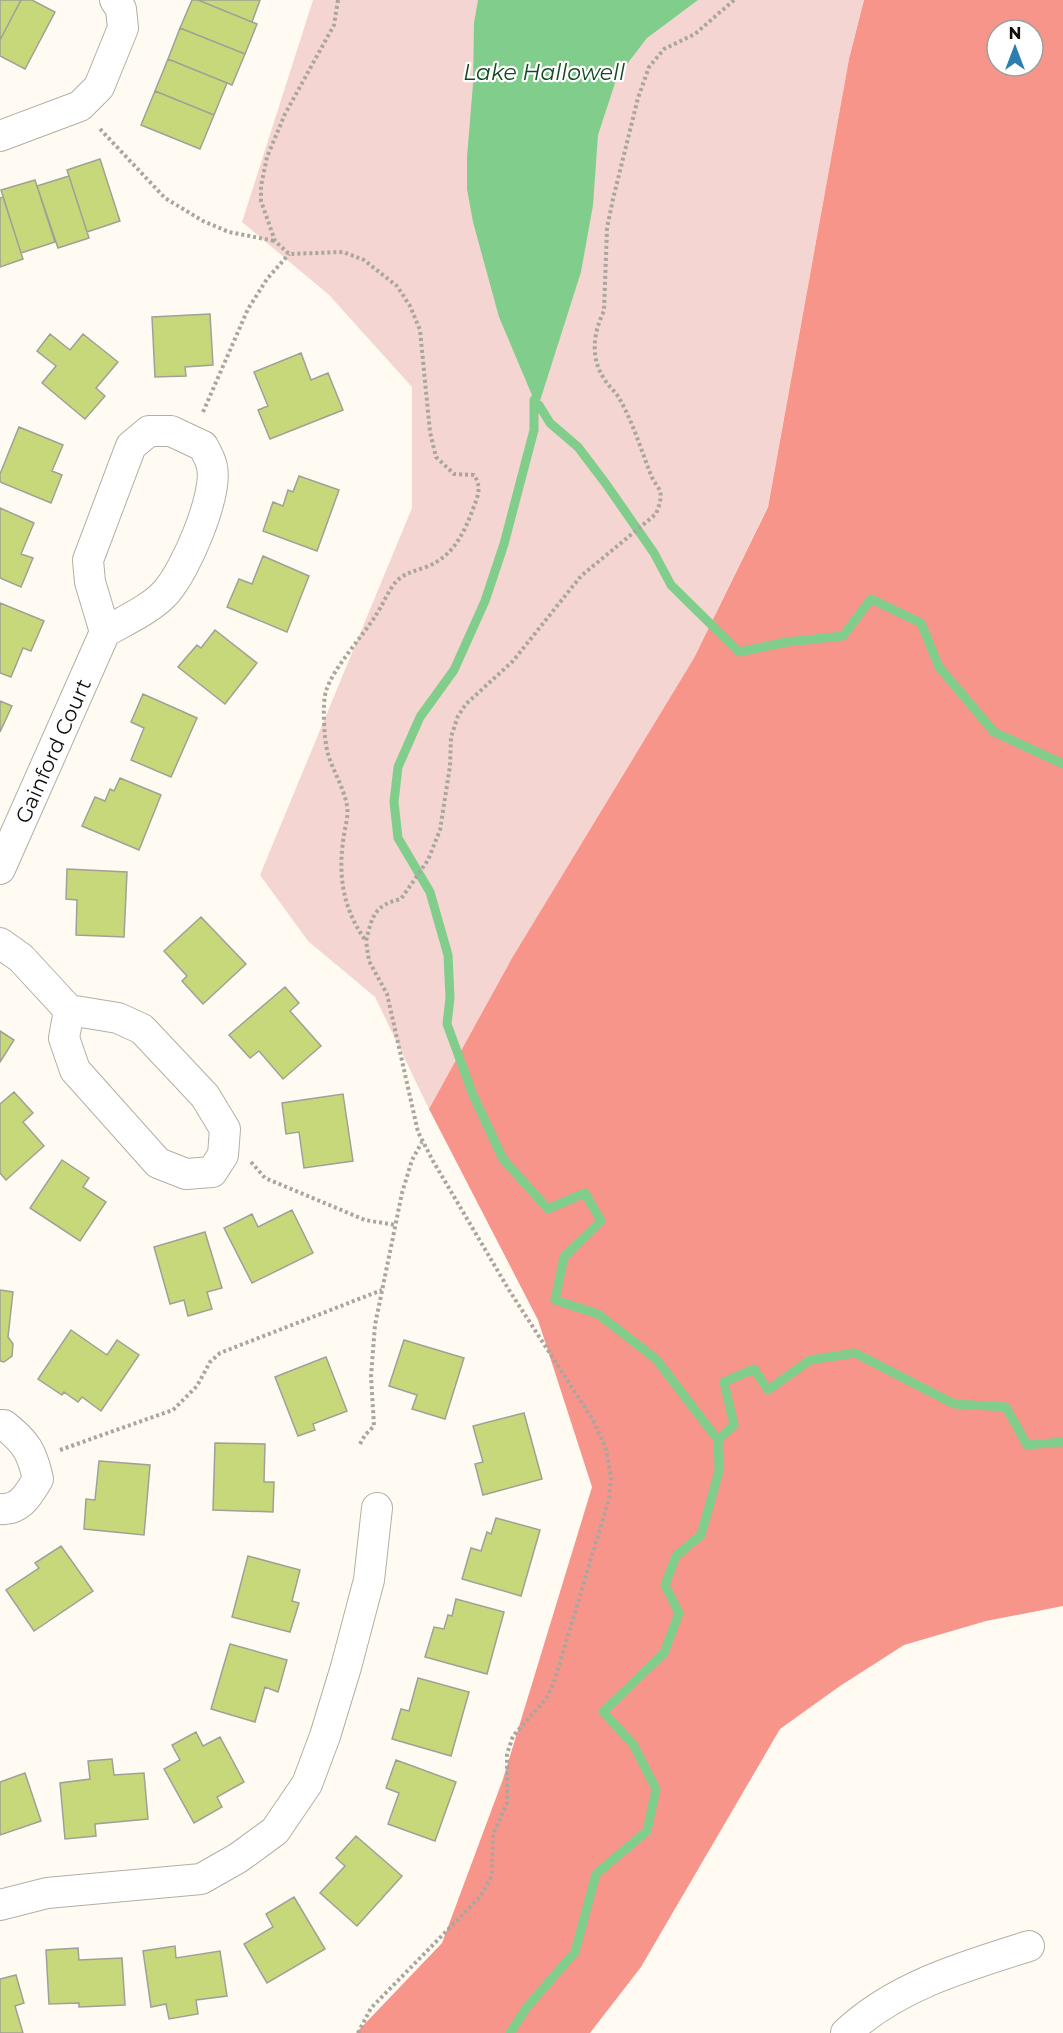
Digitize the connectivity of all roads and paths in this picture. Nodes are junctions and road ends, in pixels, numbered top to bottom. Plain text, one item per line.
1 (115, 0) edge
2 (338, 0) edge
3 (734, 0) edge
4 (80, 106) junction
5 (0, 136) edge
6 (275, 241) junction
7 (289, 254) junction
8 (191, 440) junction
9 (105, 632) junction
10 (0, 870) edge
11 (366, 941) junction
12 (0, 943) edge
13 (69, 1010) junction
14 (224, 1137) junction
15 (423, 1142) junction
16 (395, 1225) junction
17 (382, 1290) junction
18 (0, 1425) edge
19 (360, 1444) dead end
20 (34, 1460) junction
21 (377, 1508) dead end
22 (0, 1509) edge
23 (0, 1905) edge
24 (1029, 1946) dead end
25 (358, 2033) edge
26 (846, 2033) edge

1 - 4 street
2 - 6 path
3 - 11 path
4 - 5 street
4 - 6 path
6 - 7 path
7 - 8 path
7 - 11 path
8 - 9 street
8 - 9 street
9 - 10 street, Gainford Court
11 - 15 path
12 - 13 street
13 - 14 street
13 - 14 street
14 - 16 path
15 - 16 path
15 - 25 path
16 - 17 path
17 - 19 path
17 - 20 path
18 - 20 street
20 - 22 street
21 - 23 street
24 - 26 street

